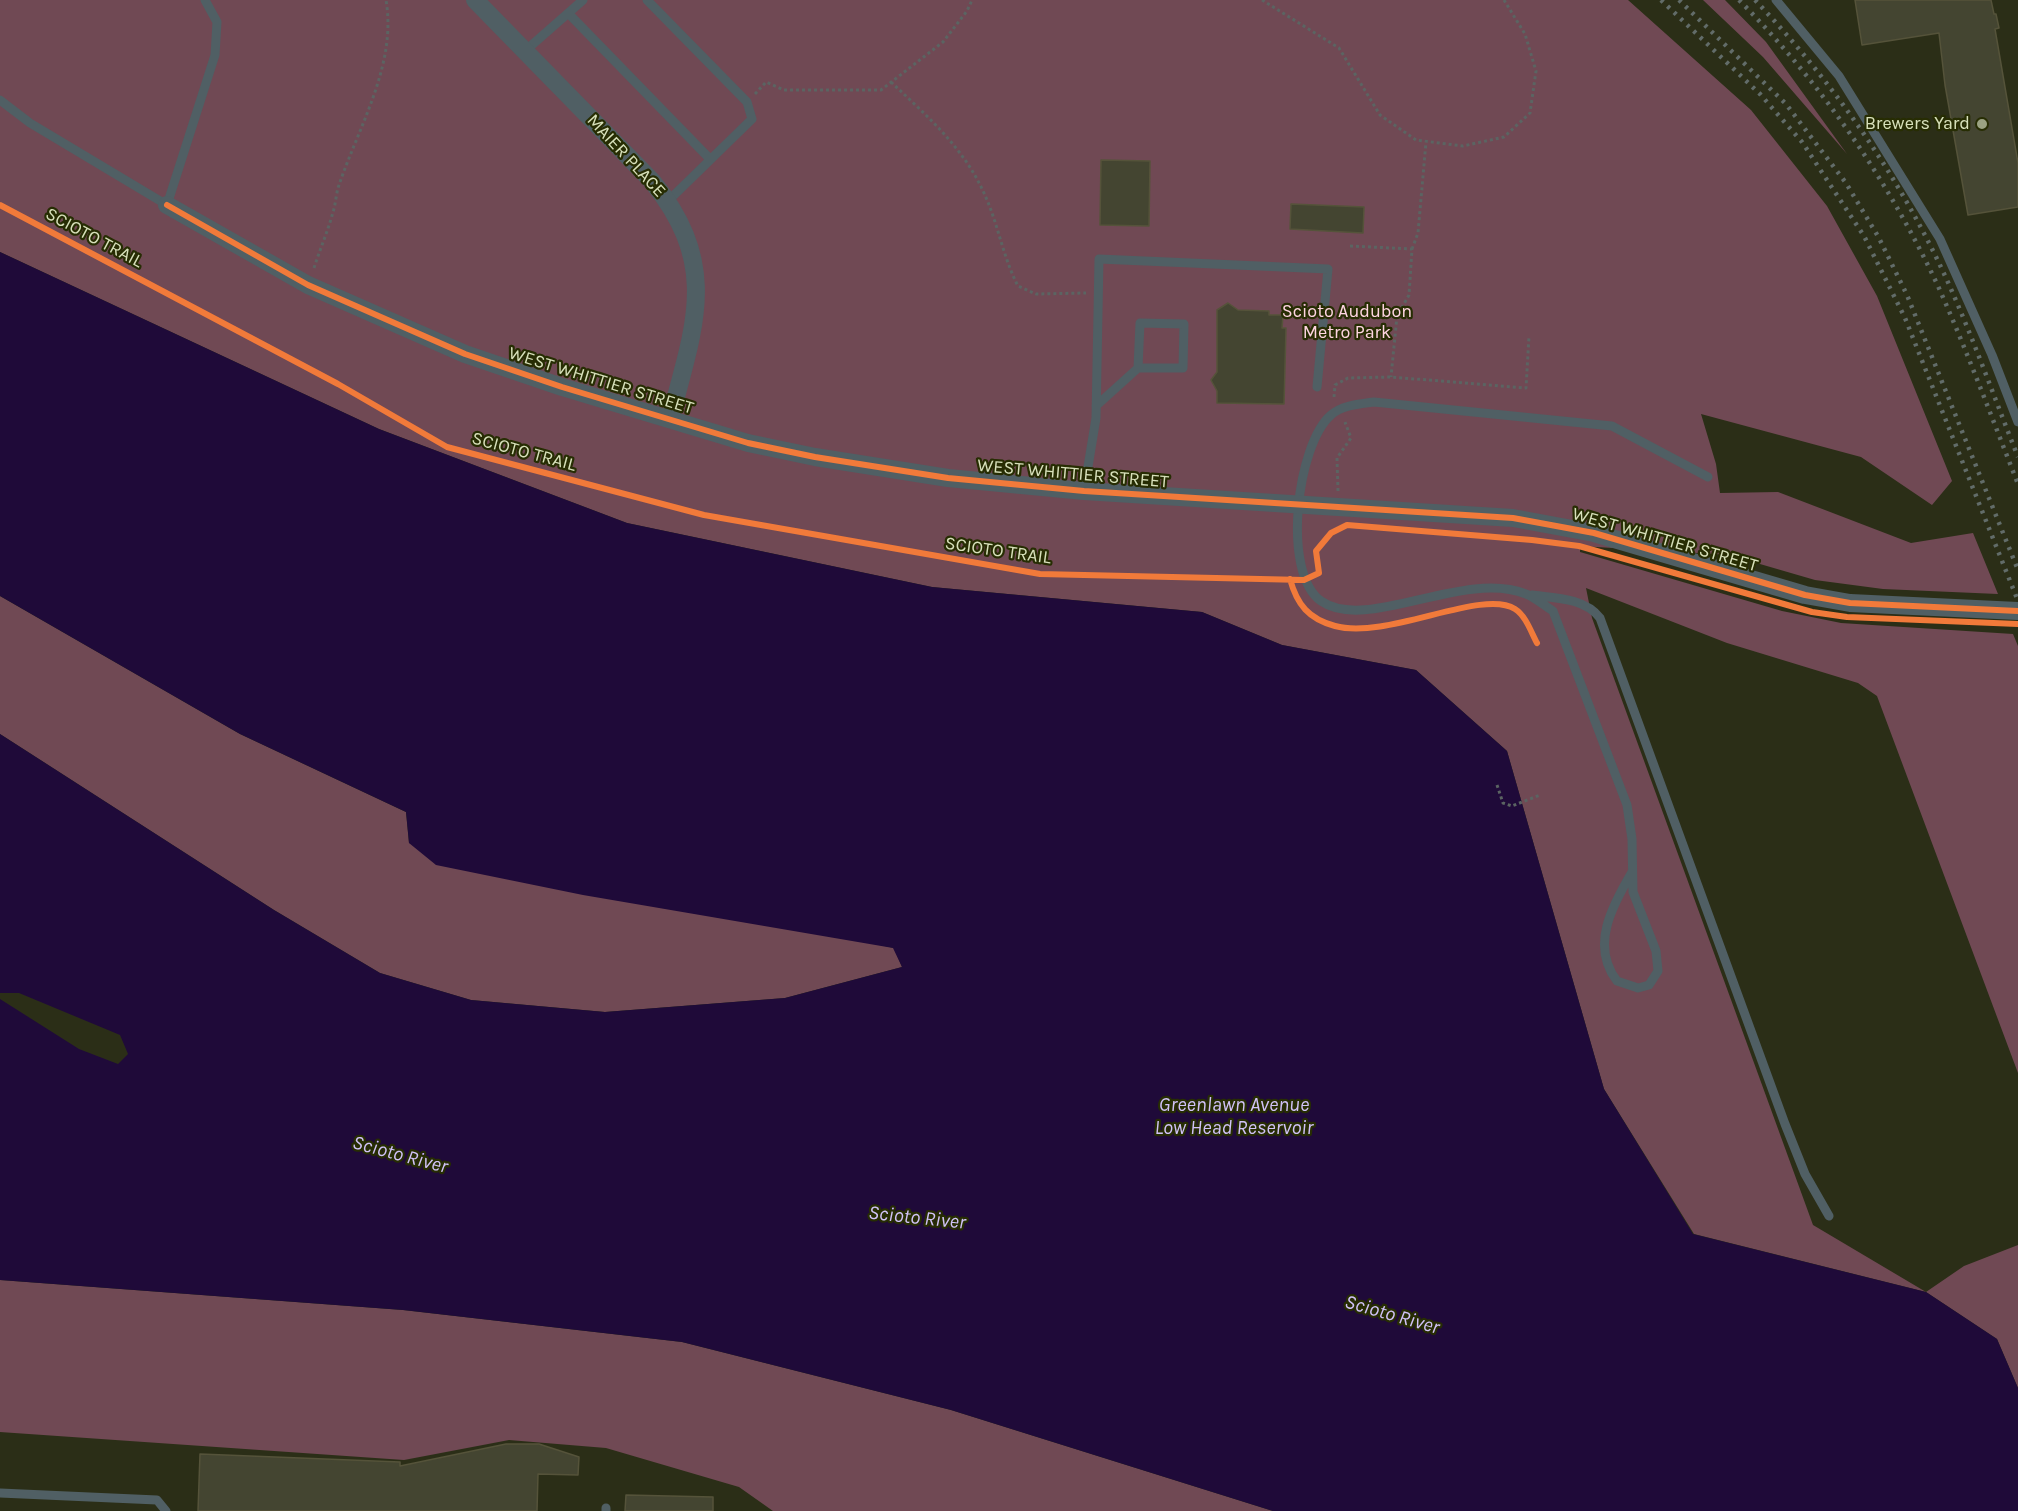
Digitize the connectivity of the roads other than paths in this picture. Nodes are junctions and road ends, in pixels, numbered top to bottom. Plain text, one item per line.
1 (206, 0) edge
2 (475, 0) edge
3 (583, 0) edge
4 (647, 0) edge
5 (1776, 0) edge
6 (568, 14) junction
7 (525, 51) junction
8 (0, 100) edge
9 (710, 159) junction
10 (668, 201) junction
11 (167, 205) junction
12 (1138, 368) junction
13 (1317, 387) dead end
14 (1096, 406) junction
15 (670, 419) junction
16 (2018, 422) edge
17 (1708, 477) dead end
18 (1084, 491) junction
19 (1296, 505) junction
20 (1526, 594) junction
21 (2018, 611) edge
22 (1632, 872) junction
23 (1829, 1216) dead end
24 (0, 1493) edge
25 (166, 1511) edge

1 - 11 lane
2 - 7 street, MAIER PLACE
3 - 6 lane
4 - 9 lane
5 - 16 lane
6 - 7 lane
6 - 9 lane
7 - 10 street, MAIER PLACE
8 - 11 lane
9 - 10 lane
10 - 15 street, MAIER PLACE
11 - 15 street, WEST WHITTIER STREET
12 - 12 lane
12 - 14 lane
13 - 14 lane
14 - 18 lane
15 - 18 street, WEST WHITTIER STREET
17 - 19 lane
18 - 19 street, WEST WHITTIER STREET
19 - 20 lane
19 - 21 street, WEST WHITTIER STREET
20 - 22 lane
20 - 23 lane
22 - 22 lane
24 - 25 lane

